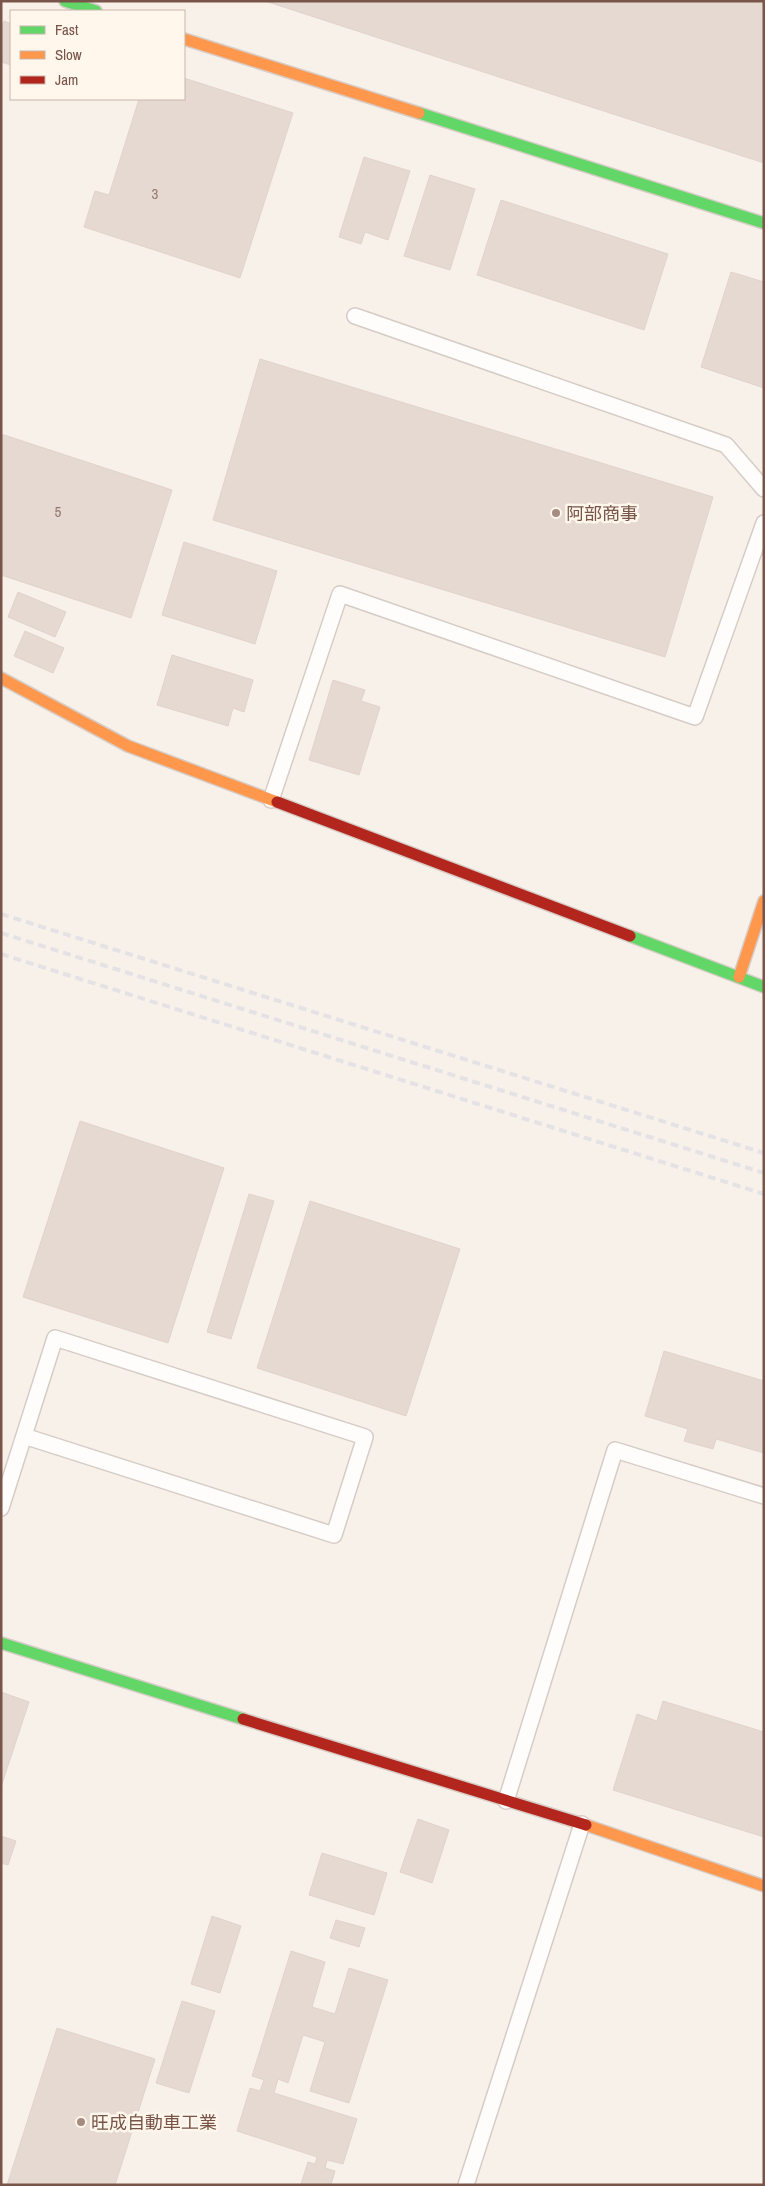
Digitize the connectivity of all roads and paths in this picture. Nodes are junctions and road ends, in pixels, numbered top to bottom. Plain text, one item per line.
1 (65, 1) edge
2 (93, 10) edge
3 (185, 39) edge
4 (764, 223) edge
5 (355, 316) dead end
6 (764, 489) edge
7 (764, 523) edge
8 (1, 678) edge
9 (271, 800) junction
10 (764, 901) edge
11 (740, 977) junction
12 (764, 986) edge
13 (24, 1436) junction
14 (764, 1496) edge
15 (1, 1508) edge
16 (1, 1643) edge
17 (506, 1800) junction
18 (582, 1824) junction
19 (764, 1886) edge
20 (466, 2185) edge

1 - 2 street
3 - 4 street
5 - 6 lane
7 - 9 lane
8 - 9 street
9 - 11 street
10 - 11 street
11 - 12 street
13 - 13 lane
13 - 15 lane
14 - 17 lane
16 - 17 street
17 - 18 street
18 - 19 street
18 - 20 lane

